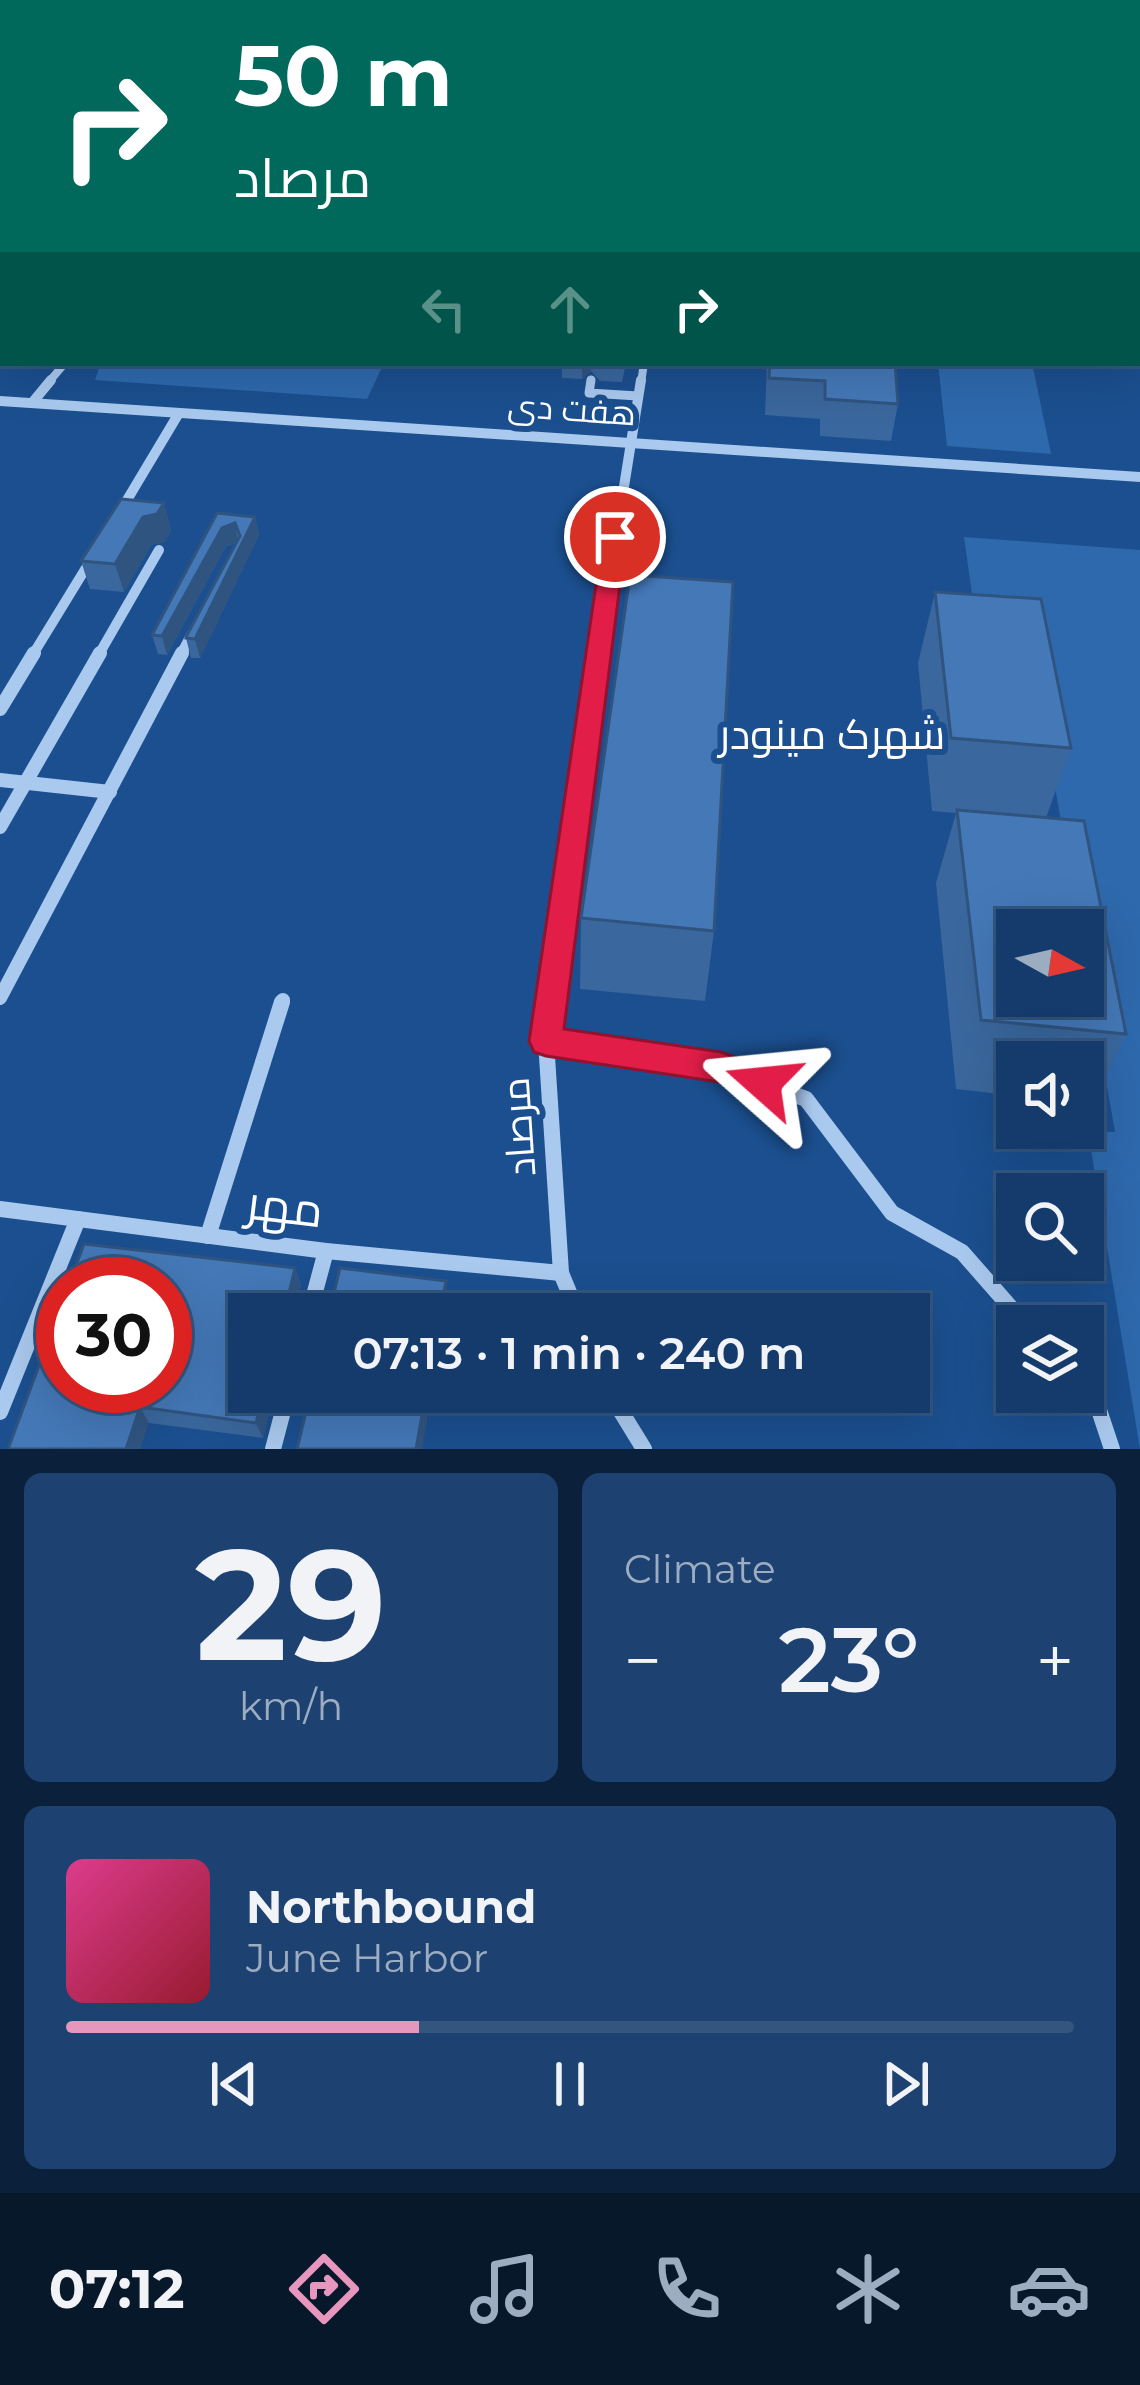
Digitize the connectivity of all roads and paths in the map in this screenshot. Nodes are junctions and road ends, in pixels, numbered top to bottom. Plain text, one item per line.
1 (63, 366) edge
2 (643, 366) edge
3 (591, 380) dead end
4 (638, 396) junction
5 (0, 401) edge
6 (32, 403) junction
7 (179, 413) junction
8 (630, 443) junction
9 (1140, 477) edge
10 (108, 531) edge
11 (159, 550) dead end
12 (96, 551) edge
13 (204, 611) edge
14 (0, 709) edge
15 (0, 780) edge
16 (27, 783) junction
17 (110, 792) junction
18 (0, 827) edge
19 (0, 998) edge
20 (283, 1000) dead end
21 (546, 1041) junction
22 (0, 1209) edge
23 (78, 1219) junction
24 (208, 1236) junction
25 (326, 1251) junction
26 (561, 1273) junction
27 (315, 1293) edge
28 (569, 1293) edge
29 (1009, 1305) edge
30 (0, 1412) edge
31 (282, 1413) edge
32 (622, 1413) edge
33 (1100, 1413) edge
34 (643, 1448) edge
35 (273, 1449) edge
36 (1112, 1449) edge

1 - 6 street
2 - 4 street, مرصاد
3 - 4 street
4 - 8 street, مرصاد
5 - 6 street, هفت دی
6 - 7 street, هفت دی
7 - 8 street, هفت دی
7 - 10 street
8 - 9 street, هفت دی
8 - 21 street, مرصاد
11 - 16 street
12 - 14 street
13 - 17 street
15 - 16 street
16 - 17 street
16 - 18 street
17 - 19 street
20 - 24 street
21 - 26 street, مرصاد
21 - 29 street
22 - 23 street, مهر
23 - 24 street, مهر
23 - 30 street
24 - 25 street, مهر
25 - 26 street, مهر
25 - 27 street
26 - 28 street, مرصاد
31 - 35 street
32 - 34 street
33 - 36 street

